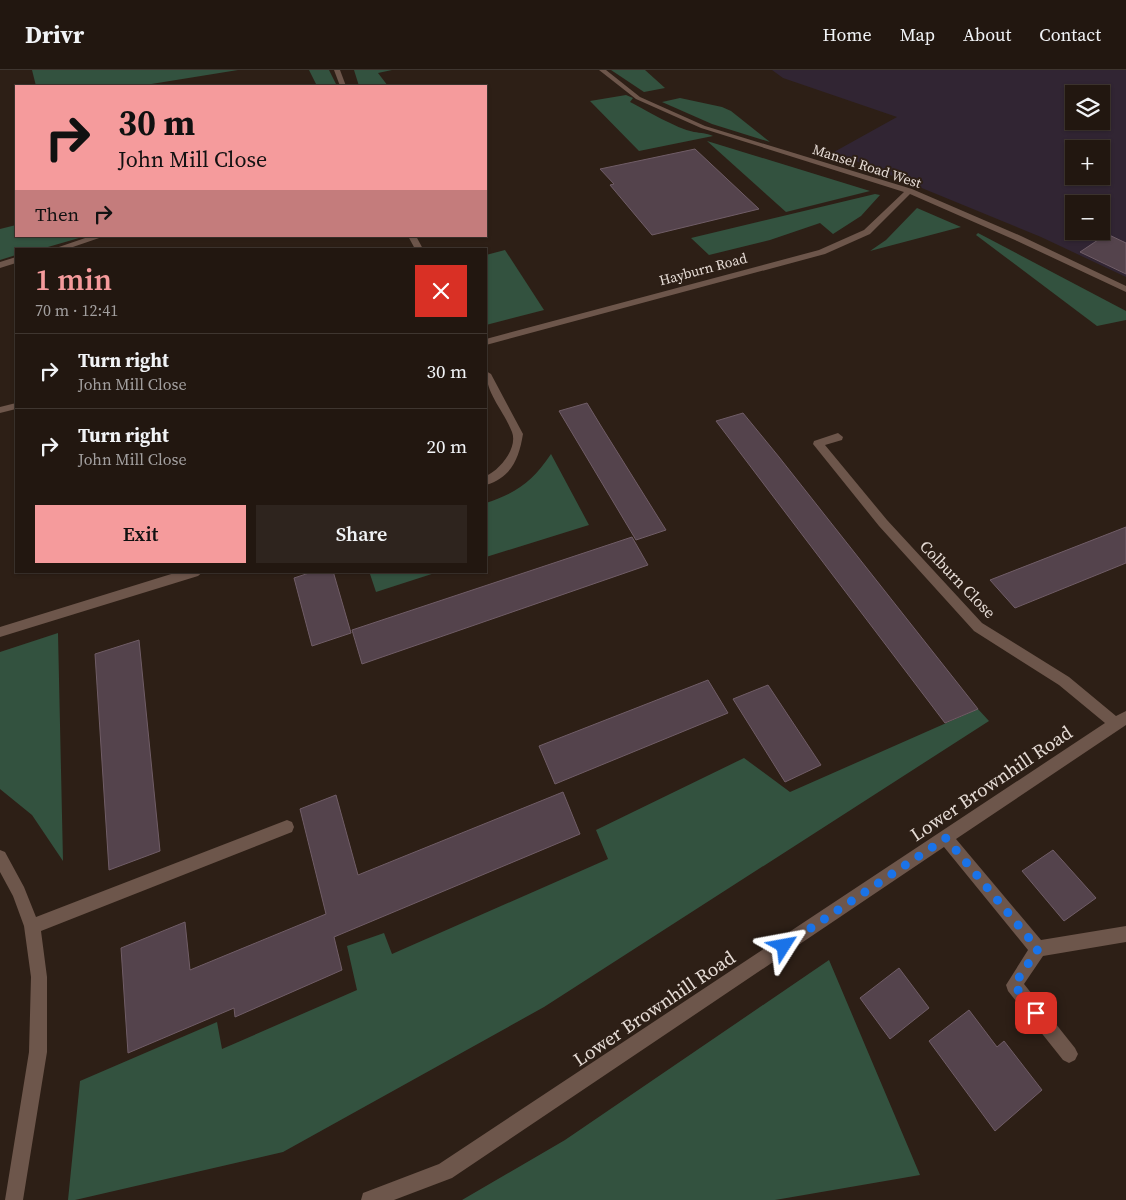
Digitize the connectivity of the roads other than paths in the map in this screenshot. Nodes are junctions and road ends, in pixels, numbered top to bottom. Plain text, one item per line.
1 (337, 70) edge
2 (602, 70) edge
3 (343, 85) edge
4 (910, 191) junction
5 (98, 237) edge
6 (60, 248) edge
7 (15, 260) edge
8 (0, 265) edge
9 (1126, 289) edge
10 (487, 342) edge
11 (487, 376) edge
12 (15, 406) edge
13 (0, 410) edge
14 (838, 437) dead end
15 (487, 480) edge
16 (192, 573) edge
17 (0, 632) edge
18 (1121, 720) edge
19 (287, 827) dead end
20 (946, 838) junction
21 (0, 857) edge
22 (32, 926) junction
23 (1126, 934) edge
24 (1038, 949) junction
25 (1069, 1054) dead end
26 (14, 1200) edge
27 (370, 1200) edge

1 - 3 street
2 - 4 street, Mansel Road West
4 - 9 street, Mansel Road West
4 - 10 street, Hayburn Road
5 - 6 street
7 - 8 street
11 - 15 street
12 - 13 street
14 - 18 street, Colburn Close
16 - 17 street
18 - 20 street, Lower Brownhill Road
19 - 22 street
20 - 24 street
20 - 27 street, Lower Brownhill Road
21 - 22 street
22 - 26 street
23 - 24 street
24 - 25 street

